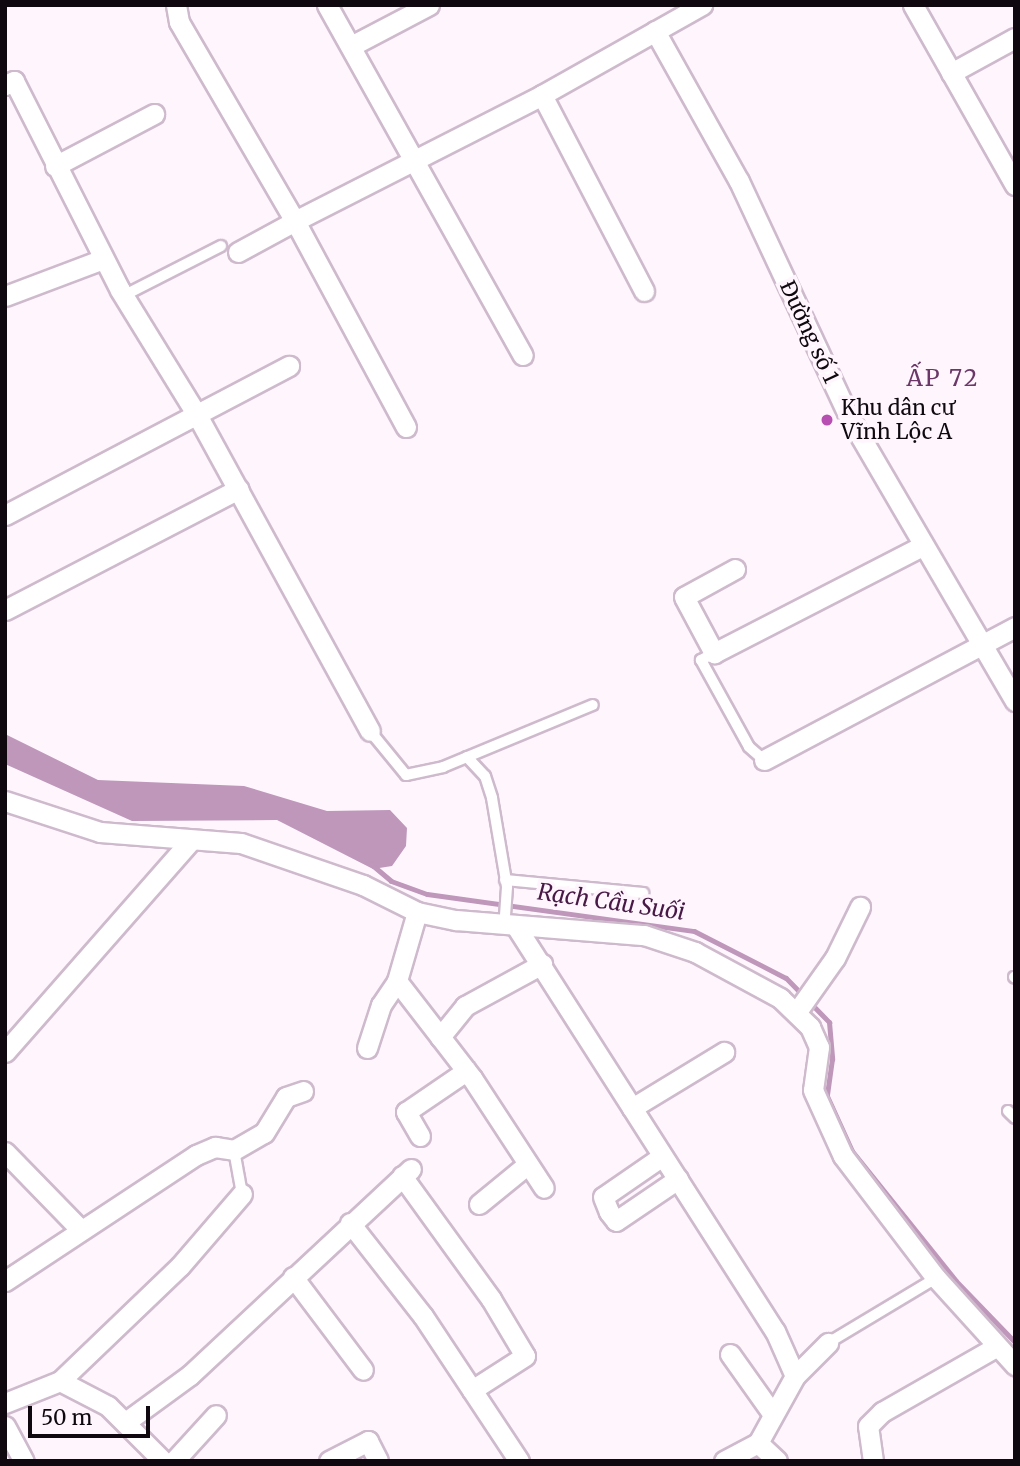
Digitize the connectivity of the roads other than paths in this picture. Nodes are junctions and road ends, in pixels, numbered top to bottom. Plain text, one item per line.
1 (176, 5) edge
2 (327, 5) edge
3 (429, 5) edge
4 (702, 5) edge
5 (913, 5) edge
6 (655, 31) junction
7 (1015, 38) edge
8 (351, 46) junction
9 (951, 72) junction
10 (8, 77) edge
11 (541, 95) junction
12 (154, 114) dead end
13 (415, 160) junction
14 (55, 166) junction
15 (1015, 185) edge
16 (295, 221) junction
17 (230, 249) joint
18 (103, 259) junction
19 (644, 291) dead end
20 (5, 296) edge
21 (124, 296) junction
22 (523, 355) dead end
23 (289, 366) dead end
24 (197, 415) junction
25 (406, 427) dead end
26 (238, 489) junction
27 (5, 515) edge
28 (922, 546) junction
29 (736, 569) dead end
30 (5, 610) edge
31 (1015, 627) edge
32 (981, 645) junction
33 (714, 653) junction
34 (1015, 701) edge
35 (593, 705) dead end
36 (370, 731) joint
37 (467, 757) junction
38 (764, 760) joint
39 (5, 801) edge
40 (191, 840) junction
41 (506, 884) junction
42 (643, 893) dead end
43 (860, 907) dead end
44 (417, 912) junction
45 (508, 923) junction
46 (542, 964) junction
47 (397, 981) junction
48 (803, 1000) junction
49 (440, 1037) junction
50 (367, 1048) dead end
51 (5, 1052) edge
52 (724, 1052) dead end
53 (466, 1071) junction
54 (303, 1091) dead end
55 (632, 1108) junction
56 (420, 1136) dead end
57 (234, 1150) junction
58 (5, 1152) edge
59 (661, 1157) junction
60 (528, 1164) junction
61 (678, 1179) junction
62 (544, 1188) dead end
63 (242, 1194) joint
64 (479, 1204) dead end
65 (350, 1223) junction
66 (80, 1229) junction
67 (8, 1271) edge
68 (293, 1277) junction
69 (936, 1278) junction
70 (828, 1343) joint
71 (996, 1347) junction
72 (730, 1354) dead end
73 (1015, 1365) edge
74 (363, 1370) dead end
75 (795, 1376) junction
76 (60, 1381) junction
77 (472, 1390) junction
78 (5, 1403) edge
79 (772, 1413) junction
80 (216, 1415) dead end
81 (128, 1421) junction
82 (5, 1426) edge
83 (758, 1443) junction
84 (24, 1461) edge
85 (163, 1461) edge
86 (174, 1461) edge
87 (329, 1461) edge
88 (378, 1461) edge
89 (519, 1461) edge
90 (724, 1461) edge
91 (777, 1461) edge
92 (873, 1461) edge

1 - 16 street
2 - 8 street
3 - 8 street
4 - 6 street
5 - 9 street
6 - 11 street
6 - 28 street, Đường số 1
7 - 9 street
8 - 13 street
9 - 15 street
10 - 14 street
11 - 13 street
11 - 19 street
12 - 14 street
13 - 16 street
13 - 22 street
14 - 18 street
16 - 17 street
16 - 25 street
17 - 21 lane
18 - 20 street
18 - 21 street
21 - 24 street
23 - 24 street
24 - 26 street
24 - 27 street
26 - 30 street
26 - 36 street
28 - 32 street, Đường số 1
28 - 33 street
29 - 33 street
31 - 32 street
32 - 34 street, Đường số 1
32 - 38 street
33 - 38 lane
35 - 37 lane
36 - 37 lane
37 - 41 lane
39 - 40 street
40 - 44 street
40 - 51 street
41 - 42 lane
41 - 45 lane
43 - 48 street
44 - 45 street
44 - 47 street
45 - 46 street
45 - 48 street
46 - 49 street
46 - 55 street
47 - 49 street
47 - 50 street
48 - 69 street
49 - 53 street
52 - 55 street
53 - 56 street
53 - 60 street
54 - 57 street
55 - 59 street
57 - 63 lane
57 - 66 street
58 - 66 street
59 - 61 street
59 - 61 street
60 - 62 street
60 - 64 street
61 - 75 street
63 - 76 street
65 - 68 street
65 - 77 street
65 - 77 street
66 - 67 street
68 - 74 street
68 - 81 street
69 - 70 lane
69 - 71 street
70 - 75 street
71 - 73 street
71 - 92 street
72 - 79 street
75 - 79 street
76 - 78 street
76 - 81 street
77 - 89 street
79 - 83 street
80 - 86 street
81 - 85 street
82 - 84 street
83 - 90 street
83 - 91 street
87 - 88 street

